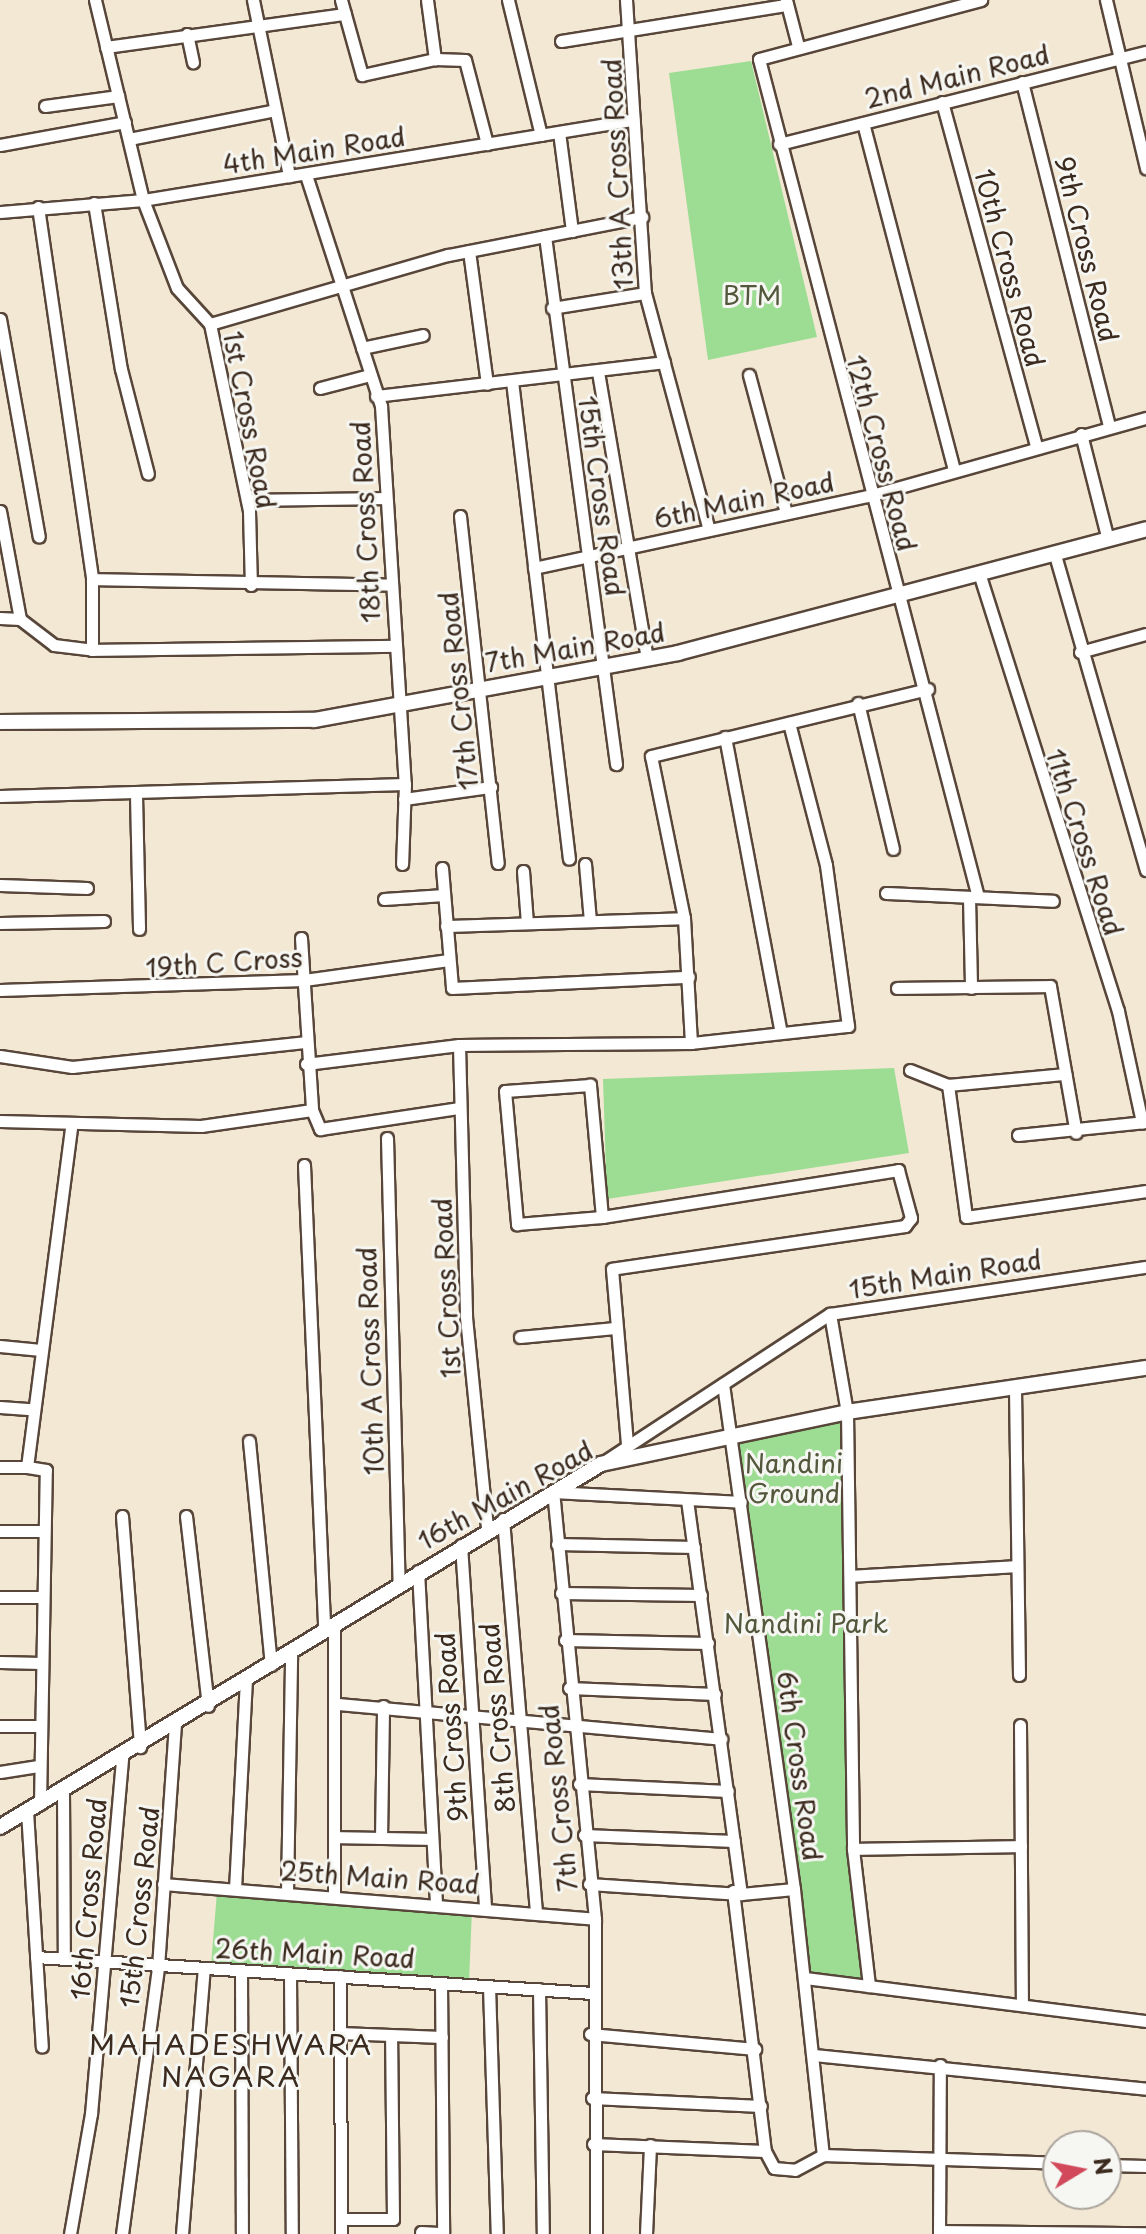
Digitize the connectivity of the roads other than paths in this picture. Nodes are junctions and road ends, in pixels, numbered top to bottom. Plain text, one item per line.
1 (95, 0) edge
2 (253, 0) edge
3 (341, 0) edge
4 (427, 0) edge
5 (508, 0) edge
6 (626, 0) edge
7 (981, 0) edge
8 (1106, 0) edge
9 (786, 2) edge
10 (345, 14) junction
11 (258, 25) junction
12 (187, 34) junction
13 (631, 34) junction
14 (561, 41) dead end
15 (798, 46) junction
16 (106, 47) junction
17 (1146, 52) edge
18 (1119, 58) junction
19 (435, 59) junction
20 (193, 62) dead end
21 (1022, 82) junction
22 (118, 96) junction
23 (942, 102) junction
24 (45, 106) dead end
25 (275, 110) junction
26 (634, 120) junction
27 (125, 122) junction
28 (863, 123) junction
29 (559, 132) junction
30 (541, 135) junction
31 (129, 139) junction
32 (487, 144) junction
33 (779, 144) junction
34 (0, 145) edge
35 (1146, 168) edge
36 (306, 175) junction
37 (289, 176) junction
38 (143, 200) junction
39 (94, 203) junction
40 (38, 207) junction
41 (0, 212) edge
42 (642, 217) junction
43 (572, 231) junction
44 (545, 236) junction
45 (469, 251) junction
46 (342, 283) junction
47 (645, 293) junction
48 (552, 308) junction
49 (0, 319) edge
50 (210, 324) junction
51 (423, 335) dead end
52 (362, 348) junction
53 (664, 362) junction
54 (598, 372) junction
55 (370, 375) junction
56 (749, 375) dead end
57 (563, 377) junction
58 (512, 381) junction
59 (487, 384) junction
60 (320, 388) dead end
61 (376, 396) junction
62 (1146, 418) edge
63 (1109, 426) junction
64 (1081, 434) junction
65 (1036, 446) junction
66 (953, 467) junction
67 (148, 474) dead end
68 (868, 496) junction
69 (386, 498) junction
70 (247, 500) junction
71 (0, 511) edge
72 (786, 513) junction
73 (460, 516) dead end
74 (1146, 529) edge
75 (709, 530) junction
76 (39, 537) dead end
77 (1108, 540) junction
78 (627, 549) junction
79 (1055, 555) junction
80 (590, 558) junction
81 (534, 568) junction
82 (980, 576) junction
83 (92, 579) junction
84 (251, 585) junction
85 (391, 585) junction
86 (899, 596) junction
87 (0, 618) edge
88 (20, 619) junction
89 (1146, 634) edge
90 (394, 646) junction
91 (92, 650) junction
92 (1080, 652) junction
93 (647, 659) junction
94 (605, 669) junction
95 (544, 680) junction
96 (481, 687) junction
97 (928, 689) junction
98 (858, 703) junction
99 (400, 704) junction
100 (0, 722) edge
101 (789, 723) junction
102 (725, 737) junction
103 (616, 764) dead end
104 (405, 784) junction
105 (491, 787) junction
106 (136, 795) junction
107 (0, 796) edge
108 (404, 799) junction
109 (893, 849) dead end
110 (569, 859) dead end
111 (498, 863) dead end
112 (402, 864) dead end
113 (585, 864) dead end
114 (442, 868) dead end
115 (1146, 870) edge
116 (523, 871) dead end
117 (0, 885) edge
118 (87, 888) dead end
119 (886, 893) dead end
120 (444, 895) junction
121 (974, 897) junction
122 (384, 899) dead end
123 (1053, 901) dead end
124 (684, 918) junction
125 (104, 921) dead end
126 (590, 921) junction
127 (0, 923) edge
128 (527, 923) junction
129 (446, 926) junction
130 (139, 929) dead end
131 (301, 938) dead end
132 (449, 960) junction
133 (689, 977) junction
134 (304, 980) junction
135 (897, 988) dead end
136 (971, 988) junction
137 (0, 990) edge
138 (781, 1032) junction
139 (305, 1042) junction
140 (691, 1043) junction
141 (459, 1045) junction
142 (0, 1056) edge
143 (306, 1064) junction
144 (910, 1070) dead end
145 (1065, 1074) junction
146 (948, 1085) junction
147 (459, 1108) junction
148 (312, 1110) junction
149 (0, 1121) edge
150 (1144, 1122) edge
151 (71, 1126) junction
152 (1076, 1133) junction
153 (1018, 1135) dead end
154 (387, 1138) dead end
155 (304, 1165) dead end
156 (1146, 1191) edge
157 (602, 1217) junction
158 (1146, 1267) edge
159 (830, 1314) junction
160 (615, 1328) junction
161 (520, 1337) dead end
162 (0, 1346) edge
163 (41, 1350) junction
164 (1146, 1368) edge
165 (723, 1384) junction
166 (1015, 1388) junction
167 (0, 1407) edge
168 (31, 1409) junction
169 (847, 1412) junction
170 (732, 1434) junction
171 (249, 1441) dead end
172 (627, 1445) junction
173 (601, 1464) junction
174 (0, 1467) edge
175 (27, 1467) junction
176 (553, 1492) junction
177 (687, 1500) junction
178 (741, 1502) junction
179 (122, 1516) dead end
180 (186, 1516) dead end
181 (503, 1519) junction
182 (487, 1528) junction
183 (0, 1531) edge
184 (44, 1531) junction
185 (461, 1544) junction
186 (557, 1544) junction
187 (694, 1547) junction
188 (1017, 1566) junction
189 (418, 1571) junction
190 (850, 1576) junction
191 (399, 1583) junction
192 (561, 1593) junction
193 (701, 1595) junction
194 (0, 1597) edge
195 (42, 1597) junction
196 (329, 1628) junction
197 (565, 1640) junction
198 (708, 1643) junction
199 (291, 1654) junction
200 (0, 1662) edge
201 (41, 1663) junction
202 (271, 1665) junction
203 (1019, 1675) dead end
204 (246, 1682) junction
205 (569, 1688) junction
206 (715, 1694) junction
207 (338, 1704) junction
208 (383, 1706) junction
209 (208, 1707) junction
210 (427, 1708) junction
211 (472, 1715) junction
212 (520, 1722) junction
213 (1020, 1725) dead end
214 (0, 1726) edge
215 (38, 1726) junction
216 (175, 1726) junction
217 (573, 1730) junction
218 (721, 1739) junction
219 (140, 1748) junction
220 (122, 1758) junction
221 (37, 1766) junction
222 (0, 1772) edge
223 (579, 1784) junction
224 (63, 1791) junction
225 (728, 1791) junction
226 (40, 1804) junction
227 (27, 1811) junction
228 (0, 1827) edge
229 (584, 1835) junction
230 (335, 1837) junction
231 (381, 1838) junction
232 (430, 1839) junction
233 (734, 1841) junction
234 (1021, 1846) junction
235 (853, 1849) junction
236 (163, 1884) junction
237 (589, 1884) junction
238 (235, 1889) junction
239 (794, 1889) junction
240 (287, 1892) junction
241 (737, 1893) junction
242 (334, 1896) junction
243 (436, 1903) junction
244 (485, 1907) junction
245 (536, 1913) junction
246 (595, 1919) junction
247 (36, 1957) junction
248 (64, 1959) junction
249 (105, 1964) junction
250 (158, 1967) junction
251 (204, 1969) junction
252 (241, 1970) junction
253 (290, 1974) junction
254 (340, 1976) junction
255 (805, 1978) junction
256 (441, 1983) junction
257 (489, 1986) junction
258 (869, 1986) junction
259 (539, 1989) junction
260 (592, 1993) junction
261 (1022, 2005) junction
262 (1146, 2021) edge
263 (340, 2033) junction
264 (590, 2034) junction
265 (391, 2037) junction
266 (442, 2037) junction
267 (42, 2047) dead end
268 (755, 2049) junction
269 (814, 2055) junction
270 (940, 2065) junction
271 (1146, 2089) edge
272 (592, 2098) junction
273 (761, 2106) junction
274 (593, 2144) junction
275 (650, 2145) junction
276 (766, 2155) junction
277 (823, 2155) junction
278 (939, 2159) junction
279 (1042, 2162) edge
280 (1122, 2165) edge
281 (1146, 2166) edge
282 (341, 2219) junction
283 (421, 2232) dead end
284 (939, 2232) edge
285 (1146, 2233) edge
286 (70, 2234) edge
287 (122, 2234) edge
288 (182, 2234) edge
289 (242, 2234) edge
290 (292, 2234) edge
291 (341, 2234) edge
292 (443, 2234) edge
293 (498, 2234) edge
294 (543, 2234) edge
295 (596, 2234) edge
296 (646, 2234) edge

1 - 16 street, 1st Cross Road
2 - 11 street
3 - 10 street
4 - 19 street
5 - 30 street
6 - 13 street, 13th A Cross Road
7 - 15 street
8 - 18 street
9 - 13 street
9 - 15 street
10 - 11 street
10 - 19 street
11 - 12 street
11 - 25 street
12 - 16 street
12 - 20 street
13 - 14 street
13 - 26 street, 13th A Cross Road
15 - 33 street, 12th Cross Road
16 - 22 street, 1st Cross Road
17 - 18 street, 2nd Main Road
18 - 21 street, 2nd Main Road
18 - 35 street
19 - 32 street
21 - 23 street, 2nd Main Road
21 - 63 street, 9th Cross Road
22 - 24 street
22 - 27 street, 1st Cross Road
23 - 28 street, 2nd Main Road
23 - 65 street, 10th Cross Road
25 - 31 street
25 - 37 street
26 - 29 street, 4th Main Road
26 - 42 street, 13th A Cross Road
27 - 31 street, 1st Cross Road
27 - 34 street
28 - 33 street, 2nd Main Road
28 - 66 street
29 - 30 street, 4th Main Road
29 - 43 street
30 - 32 street, 4th Main Road
31 - 38 street, 1st Cross Road
32 - 36 street, 4th Main Road
33 - 68 street, 12th Cross Road
36 - 37 street, 4th Main Road
36 - 46 street, 18th Cross Road
37 - 38 street, 4th Main Road
38 - 39 street, 4th Main Road
38 - 50 street, 1st Cross Road
39 - 40 street, 4th Main Road
39 - 67 street
40 - 41 street, 4th Main Road
40 - 83 street
42 - 43 street
42 - 47 street, 13th A Cross Road
43 - 44 street
44 - 45 street
44 - 48 street, 15th Cross Road
45 - 46 street
45 - 59 street
46 - 50 street
46 - 52 street, 18th Cross Road
47 - 48 street
47 - 53 street, 13th A Cross Road
48 - 57 street, 15th Cross Road
49 - 76 street
50 - 70 street, 1st Cross Road
51 - 52 street
52 - 55 street, 18th Cross Road
53 - 54 street
53 - 75 street, 13th A Cross Road
54 - 57 street
54 - 78 street
55 - 60 street
55 - 61 street, 18th Cross Road
56 - 72 street
57 - 58 street
57 - 80 street, 15th Cross Road
58 - 59 street
58 - 81 street
59 - 61 street
61 - 69 street, 18th Cross Road
62 - 63 street, 6th Main Road
63 - 64 street, 6th Main Road
64 - 65 street, 6th Main Road
64 - 77 street
65 - 66 street, 6th Main Road
66 - 68 street, 6th Main Road
68 - 72 street, 6th Main Road
68 - 86 street, 12th Cross Road
69 - 70 street
69 - 85 street, 18th Cross Road
70 - 84 street, 1st Cross Road
71 - 88 street
72 - 75 street, 6th Main Road
73 - 96 street, 17th Cross Road
74 - 77 street, 7th Main Road
75 - 78 street, 6th Main Road
77 - 79 street, 7th Main Road
78 - 80 street, 6th Main Road
78 - 93 street
79 - 82 street, 7th Main Road
79 - 92 street
80 - 81 street, 6th Main Road
80 - 94 street, 15th Cross Road
81 - 95 street
82 - 86 street, 7th Main Road
82 - 150 street, 11th Cross Road
83 - 84 street
83 - 91 street
84 - 85 street
85 - 90 street, 18th Cross Road
86 - 93 street, 7th Main Road
86 - 97 street, 12th Cross Road
87 - 88 street
88 - 91 street
89 - 92 street
90 - 91 street
90 - 99 street, 18th Cross Road
92 - 115 street
93 - 94 street, 7th Main Road
94 - 95 street, 7th Main Road
94 - 103 street, 15th Cross Road
95 - 96 street, 7th Main Road
95 - 110 street
96 - 99 street, 7th Main Road
96 - 105 street, 17th Cross Road
97 - 98 street
97 - 121 street, 12th Cross Road
98 - 101 street
98 - 109 street
99 - 100 street, 7th Main Road
99 - 104 street, 18th Cross Road
101 - 102 street
101 - 138 street
102 - 124 street
102 - 138 street
104 - 106 street
104 - 108 street, 18th Cross Road
105 - 108 street
105 - 111 street, 17th Cross Road
106 - 107 street
106 - 130 street
108 - 112 street, 18th Cross Road
113 - 126 street
114 - 120 street
116 - 128 street
117 - 118 street
119 - 121 street
120 - 122 street
120 - 129 street
121 - 123 street
121 - 136 street, 12th Cross Road
124 - 126 street
124 - 133 street
125 - 127 street
126 - 128 street
128 - 129 street
129 - 132 street
131 - 134 street
132 - 133 street
132 - 134 street, 19th C Cross
133 - 140 street
134 - 137 street, 19th C Cross
134 - 139 street
135 - 136 street
136 - 145 street
138 - 140 street
139 - 142 street
139 - 143 street
140 - 141 street
141 - 143 street
141 - 147 street, 1st Cross Road
143 - 148 street
144 - 146 street
145 - 146 street
145 - 152 street
146 - 156 street
147 - 148 street
147 - 182 street, 1st Cross Road
148 - 151 street
149 - 151 street
150 - 152 street
151 - 163 street
152 - 153 street
154 - 191 street, 10th A Cross Road
155 - 196 street
157 - 157 street
157 - 160 street
158 - 159 street, 15th Main Road
159 - 165 street, 15th Main Road
159 - 169 street
160 - 161 street
160 - 172 street
162 - 163 street
163 - 168 street
164 - 166 street, 16th Main Road
165 - 170 street, 6th Cross Road
165 - 172 street, 15th Main Road
166 - 169 street, 16th Main Road
166 - 188 street
167 - 168 street
168 - 175 street
169 - 170 street, 16th Main Road
169 - 190 street
170 - 173 street, 16th Main Road
170 - 178 street, 6th Cross Road
171 - 202 street
172 - 173 street, 15th Main Road
173 - 176 street, 16th Main Road
174 - 175 street
175 - 184 street
176 - 177 street
176 - 181 street, 16th Main Road
176 - 186 street, 7th Cross Road
177 - 178 street
177 - 187 street
178 - 239 street, 6th Cross Road
179 - 219 street
180 - 209 street
181 - 182 street, 16th Main Road
181 - 212 street, 8th Cross Road
182 - 185 street, 16th Main Road
183 - 184 street
184 - 195 street
185 - 189 street, 16th Main Road
185 - 211 street, 9th Cross Road
186 - 187 street
186 - 192 street, 7th Cross Road
187 - 193 street
188 - 190 street
188 - 203 street
189 - 191 street, 16th Main Road
189 - 210 street
190 - 235 street
191 - 196 street, 16th Main Road
192 - 193 street
192 - 197 street, 7th Cross Road
193 - 198 street
194 - 195 street
195 - 201 street
196 - 199 street, 16th Main Road
196 - 207 street
197 - 198 street
197 - 205 street, 7th Cross Road
198 - 206 street
199 - 202 street, 16th Main Road
199 - 240 street
200 - 201 street
201 - 215 street
202 - 204 street, 16th Main Road
204 - 209 street, 16th Main Road
204 - 238 street
205 - 206 street
205 - 217 street, 7th Cross Road
206 - 218 street
207 - 208 street
207 - 230 street
208 - 210 street
208 - 231 street
209 - 216 street, 16th Main Road
210 - 211 street
210 - 232 street
211 - 212 street
211 - 244 street, 9th Cross Road
212 - 217 street
212 - 245 street, 8th Cross Road
213 - 234 street
214 - 215 street
215 - 221 street
216 - 219 street, 16th Main Road
216 - 236 street, 15th Cross Road
217 - 218 street
217 - 223 street, 7th Cross Road
218 - 225 street
219 - 220 street, 16th Main Road
220 - 224 street, 16th Main Road
220 - 249 street, 16th Cross Road
221 - 222 street
221 - 226 street
223 - 225 street
223 - 229 street, 7th Cross Road
224 - 226 street, 16th Main Road
224 - 248 street
225 - 233 street
226 - 227 street, 16th Main Road
227 - 228 street, 16th Main Road
227 - 247 street
229 - 233 street
229 - 237 street, 7th Cross Road
230 - 231 street
230 - 242 street
231 - 232 street
232 - 243 street
233 - 241 street
234 - 235 street
234 - 261 street
235 - 258 street
236 - 238 street, 25th Main Road
236 - 250 street, 15th Cross Road
237 - 241 street
237 - 246 street, 7th Cross Road
238 - 240 street, 25th Main Road
239 - 241 street
239 - 255 street, 6th Cross Road
240 - 242 street, 25th Main Road
241 - 268 street
242 - 243 street, 25th Main Road
243 - 244 street, 25th Main Road
244 - 245 street, 25th Main Road
245 - 246 street, 25th Main Road
246 - 260 street, 7th Cross Road
247 - 248 street, 26th Main Road
247 - 267 street
248 - 249 street, 26th Main Road
249 - 250 street, 26th Main Road
249 - 286 street, 16th Cross Road
250 - 251 street, 26th Main Road
250 - 287 street, 15th Cross Road
251 - 252 street, 26th Main Road
251 - 288 street
252 - 253 street, 26th Main Road
252 - 289 street
253 - 254 street, 26th Main Road
253 - 290 street
254 - 256 street, 26th Main Road
254 - 263 street
255 - 258 street
255 - 269 street, 6th Cross Road
256 - 257 street, 26th Main Road
256 - 266 street
257 - 259 street, 26th Main Road
257 - 293 street
258 - 261 street
259 - 260 street, 26th Main Road
259 - 294 street
260 - 264 street, 7th Cross Road
261 - 262 street
263 - 265 street
263 - 282 street
264 - 268 street
264 - 272 street, 7th Cross Road
265 - 266 street
265 - 282 street
266 - 292 street
268 - 273 street
269 - 270 street
269 - 277 street, 6th Cross Road
270 - 271 street
270 - 278 street
272 - 273 street
272 - 274 street, 7th Cross Road
273 - 276 street
274 - 275 street
274 - 295 street, 7th Cross Road
275 - 276 street
275 - 296 street
276 - 277 street
277 - 278 street
278 - 279 street
278 - 284 street
280 - 281 street
282 - 291 street
283 - 292 street
284 - 285 street

